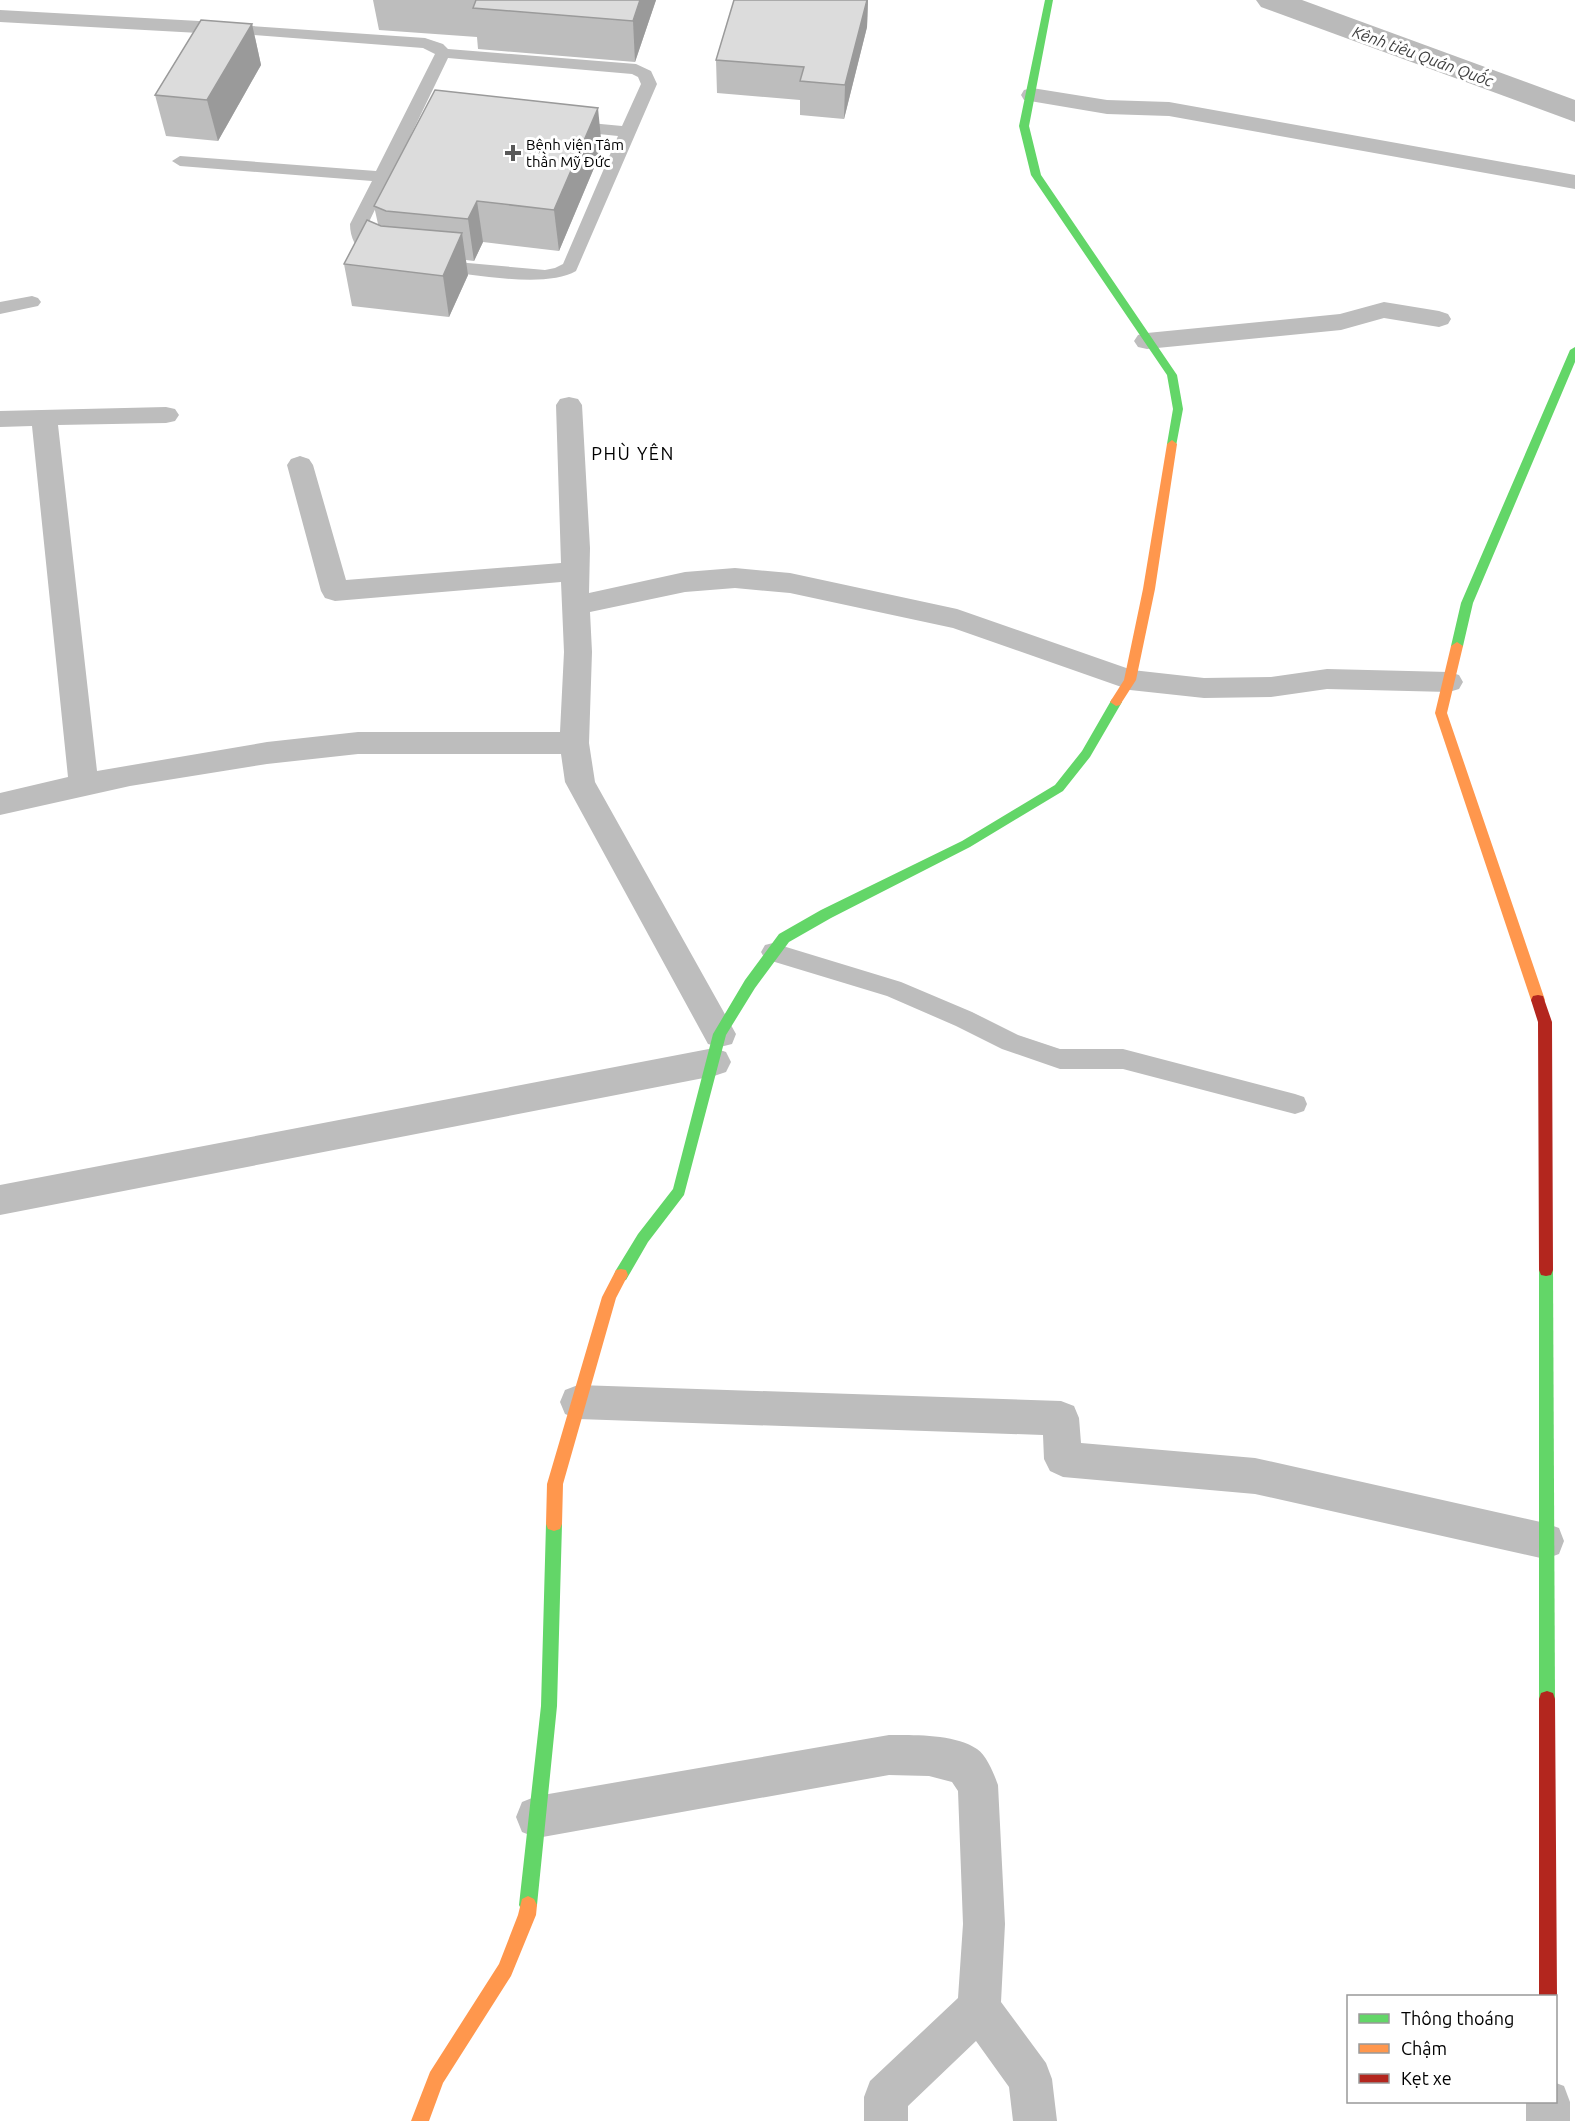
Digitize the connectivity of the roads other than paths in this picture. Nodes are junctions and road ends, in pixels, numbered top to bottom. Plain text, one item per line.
1 (1049, 0) edge
2 (0, 16) edge
3 (199, 27) joint
4 (443, 53) junction
5 (1032, 95) junction
6 (557, 125) edge
7 (629, 132) junction
8 (180, 160) dead end
9 (383, 177) junction
10 (1575, 182) edge
11 (400, 261) edge
12 (422, 264) edge
13 (32, 302) dead end
14 (0, 308) edge
15 (1439, 319) dead end
16 (1147, 341) junction
17 (1575, 350) edge
18 (569, 405) dead end
19 (166, 414) dead end
20 (44, 417) junction
21 (0, 419) edge
22 (300, 465) dead end
23 (574, 571) junction
24 (577, 604) junction
25 (1131, 680) junction
26 (1449, 682) junction
27 (574, 743) junction
28 (84, 786) junction
29 (0, 804) edge
30 (773, 952) junction
31 (717, 1048) junction
32 (1295, 1104) dead end
33 (0, 1200) edge
34 (578, 1402) junction
35 (1545, 1541) junction
36 (537, 1817) junction
37 (1548, 1995) edge
38 (979, 2008) junction
39 (1548, 2103) edge
40 (420, 2121) edge
41 (886, 2121) edge
42 (1035, 2121) edge
43 (1548, 2121) edge

1 - 5 street
2 - 3 street
3 - 4 lane
4 - 7 lane
4 - 9 lane
5 - 10 street
5 - 16 street
6 - 7 lane
7 - 12 lane
8 - 9 lane
9 - 11 lane
13 - 14 lane
15 - 16 street
16 - 25 street
17 - 26 street
18 - 23 street
19 - 20 street
20 - 21 street
20 - 28 street
22 - 23 street
23 - 24 street
24 - 25 street
24 - 27 street
25 - 26 street
25 - 30 street
26 - 35 street
27 - 28 street
27 - 31 street
28 - 29 street
30 - 31 street
30 - 32 lane
31 - 33 street
31 - 34 street
34 - 35 street
34 - 36 street
35 - 37 street
36 - 38 street
36 - 40 street
38 - 41 street
38 - 42 street
39 - 43 street

